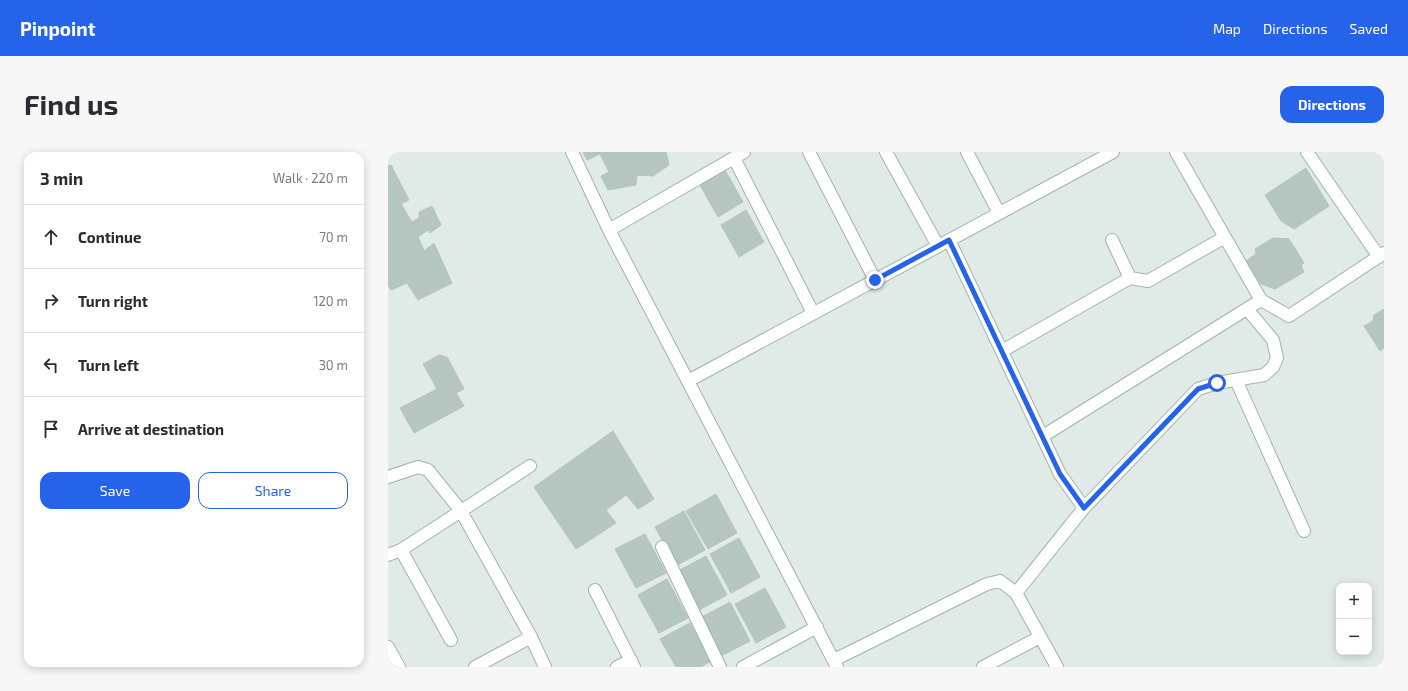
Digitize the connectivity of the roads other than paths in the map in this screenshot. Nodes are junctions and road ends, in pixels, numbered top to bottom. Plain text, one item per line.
1 (572, 152) edge
2 (809, 152) edge
3 (886, 152) edge
4 (967, 152) edge
5 (1113, 152) edge
6 (1176, 152) edge
7 (1308, 152) edge
8 (739, 155) edge
9 (999, 213) junction
10 (609, 230) junction
11 (1225, 237) junction
12 (949, 240) junction
13 (1112, 240) dead end
14 (938, 246) junction
15 (1381, 255) edge
16 (1130, 278) junction
17 (875, 280) junction
18 (1261, 300) junction
19 (1247, 309) junction
20 (813, 313) junction
21 (1002, 351) junction
22 (1236, 380) junction
23 (688, 381) junction
24 (1042, 436) junction
25 (530, 466) dead end
26 (388, 477) edge
27 (1084, 508) junction
28 (461, 511) junction
29 (1304, 531) dead end
30 (662, 547) dead end
31 (401, 550) junction
32 (388, 555) edge
33 (595, 590) dead end
34 (1016, 594) junction
35 (816, 627) junction
36 (532, 637) junction
37 (1040, 637) junction
38 (451, 640) dead end
39 (388, 647) edge
40 (633, 664) edge
41 (835, 664) edge
42 (399, 667) edge
43 (475, 667) edge
44 (545, 667) edge
45 (617, 667) edge
46 (720, 667) edge
47 (743, 667) edge
48 (983, 667) edge
49 (1057, 667) edge

1 - 10 street
2 - 17 street
3 - 14 street
4 - 9 street
5 - 9 street
6 - 11 street
7 - 15 street
8 - 10 street
8 - 20 street
9 - 12 street
10 - 23 street
11 - 16 street
11 - 18 street
12 - 14 street
12 - 21 street
13 - 16 street
14 - 17 street
15 - 18 street
16 - 21 street
17 - 20 street
18 - 19 street
19 - 22 street
19 - 24 street
20 - 23 street
21 - 24 street
22 - 27 street
22 - 29 street
23 - 35 street
24 - 27 street
25 - 28 street
26 - 28 street
27 - 34 street
28 - 31 street
28 - 36 street
30 - 46 street
31 - 32 street
31 - 38 street
33 - 40 street
34 - 37 street
34 - 41 street
35 - 41 street
35 - 47 street
36 - 43 street
36 - 44 street
37 - 48 street
37 - 49 street
39 - 42 street
40 - 45 street

